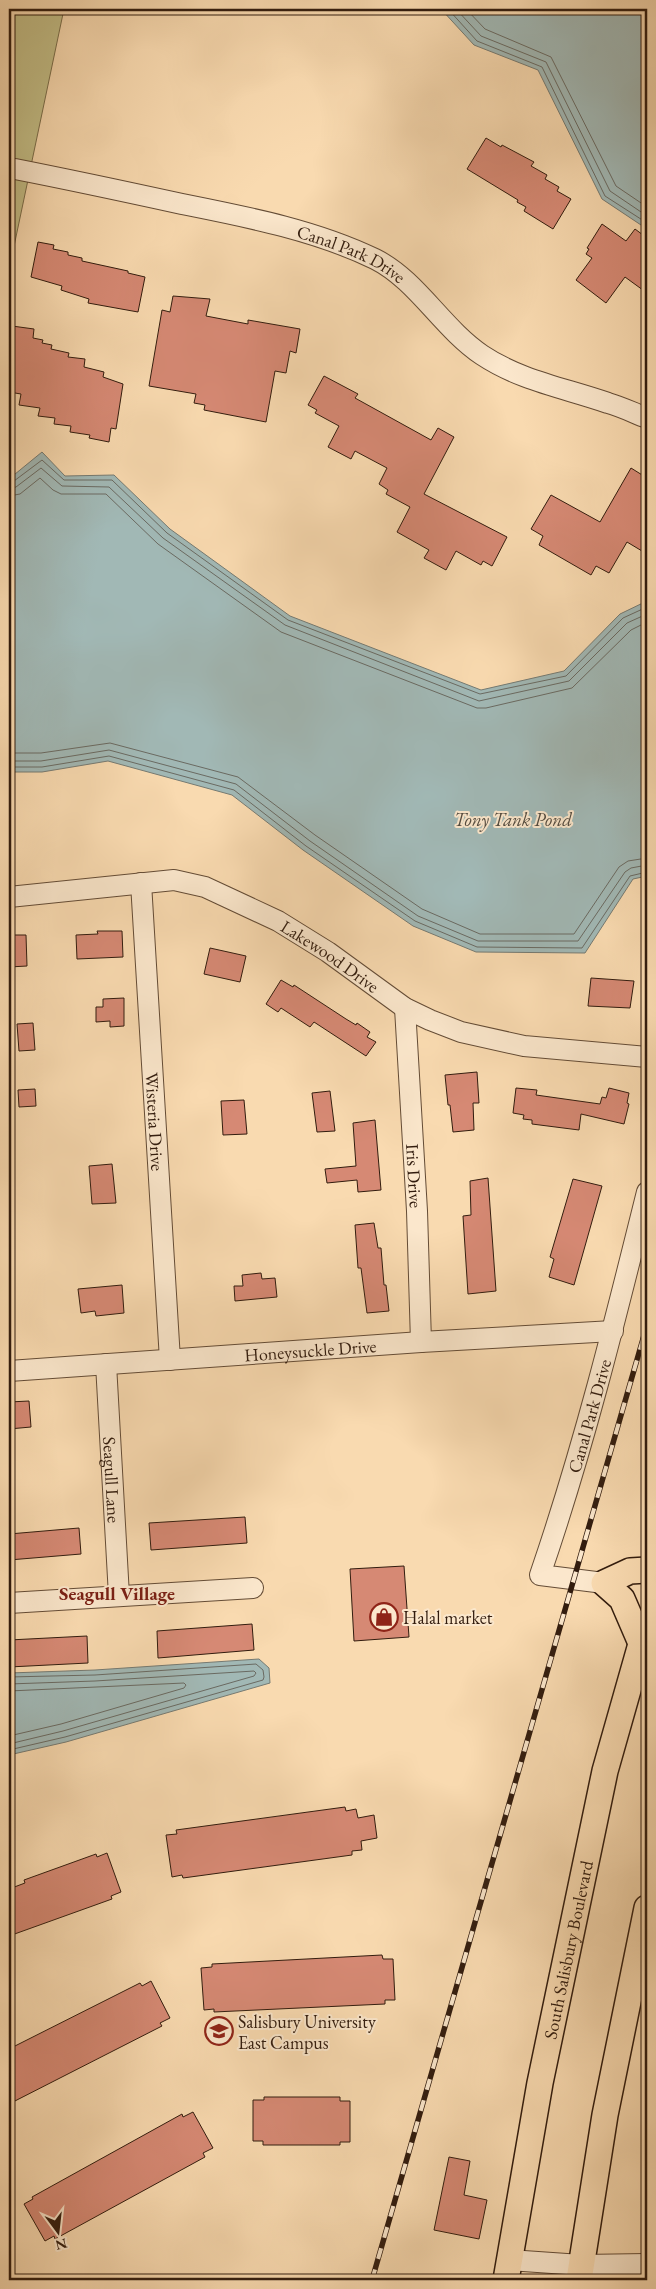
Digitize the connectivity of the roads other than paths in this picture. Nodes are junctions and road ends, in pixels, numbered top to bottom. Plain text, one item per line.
1 (15, 169) dead end
2 (647, 418) edge
3 (141, 883) junction
4 (9, 897) edge
5 (405, 1008) junction
6 (647, 1057) edge
7 (647, 1192) edge
8 (613, 1332) junction
9 (420, 1342) junction
10 (170, 1360) junction
11 (106, 1364) junction
12 (9, 1370) edge
13 (647, 1570) edge
14 (604, 1583) junction
15 (253, 1588) dead end
16 (119, 1596) junction
17 (9, 1603) edge
18 (644, 1633) edge
19 (647, 1908) edge
20 (647, 2264) edge
21 (508, 2270) edge
22 (580, 2273) edge

1 - 2 street, Canal Park Drive
3 - 4 street, Lakewood Drive
3 - 5 street, Lakewood Drive
3 - 10 street, Wisteria Drive
5 - 6 street, Lakewood Drive
5 - 9 street, Iris Drive
7 - 8 street, Canal Park Drive
8 - 9 street, Honeysuckle Drive
8 - 14 street, Canal Park Drive
9 - 10 street, Honeysuckle Drive
10 - 11 street, Honeysuckle Drive
11 - 12 street, Honeysuckle Drive
11 - 16 street, Seagull Lane
13 - 14 main road
14 - 18 main road
15 - 16 street
16 - 17 street
18 - 21 main road, South Salisbury Boulevard
19 - 22 main road
20 - 22 street
21 - 22 street

